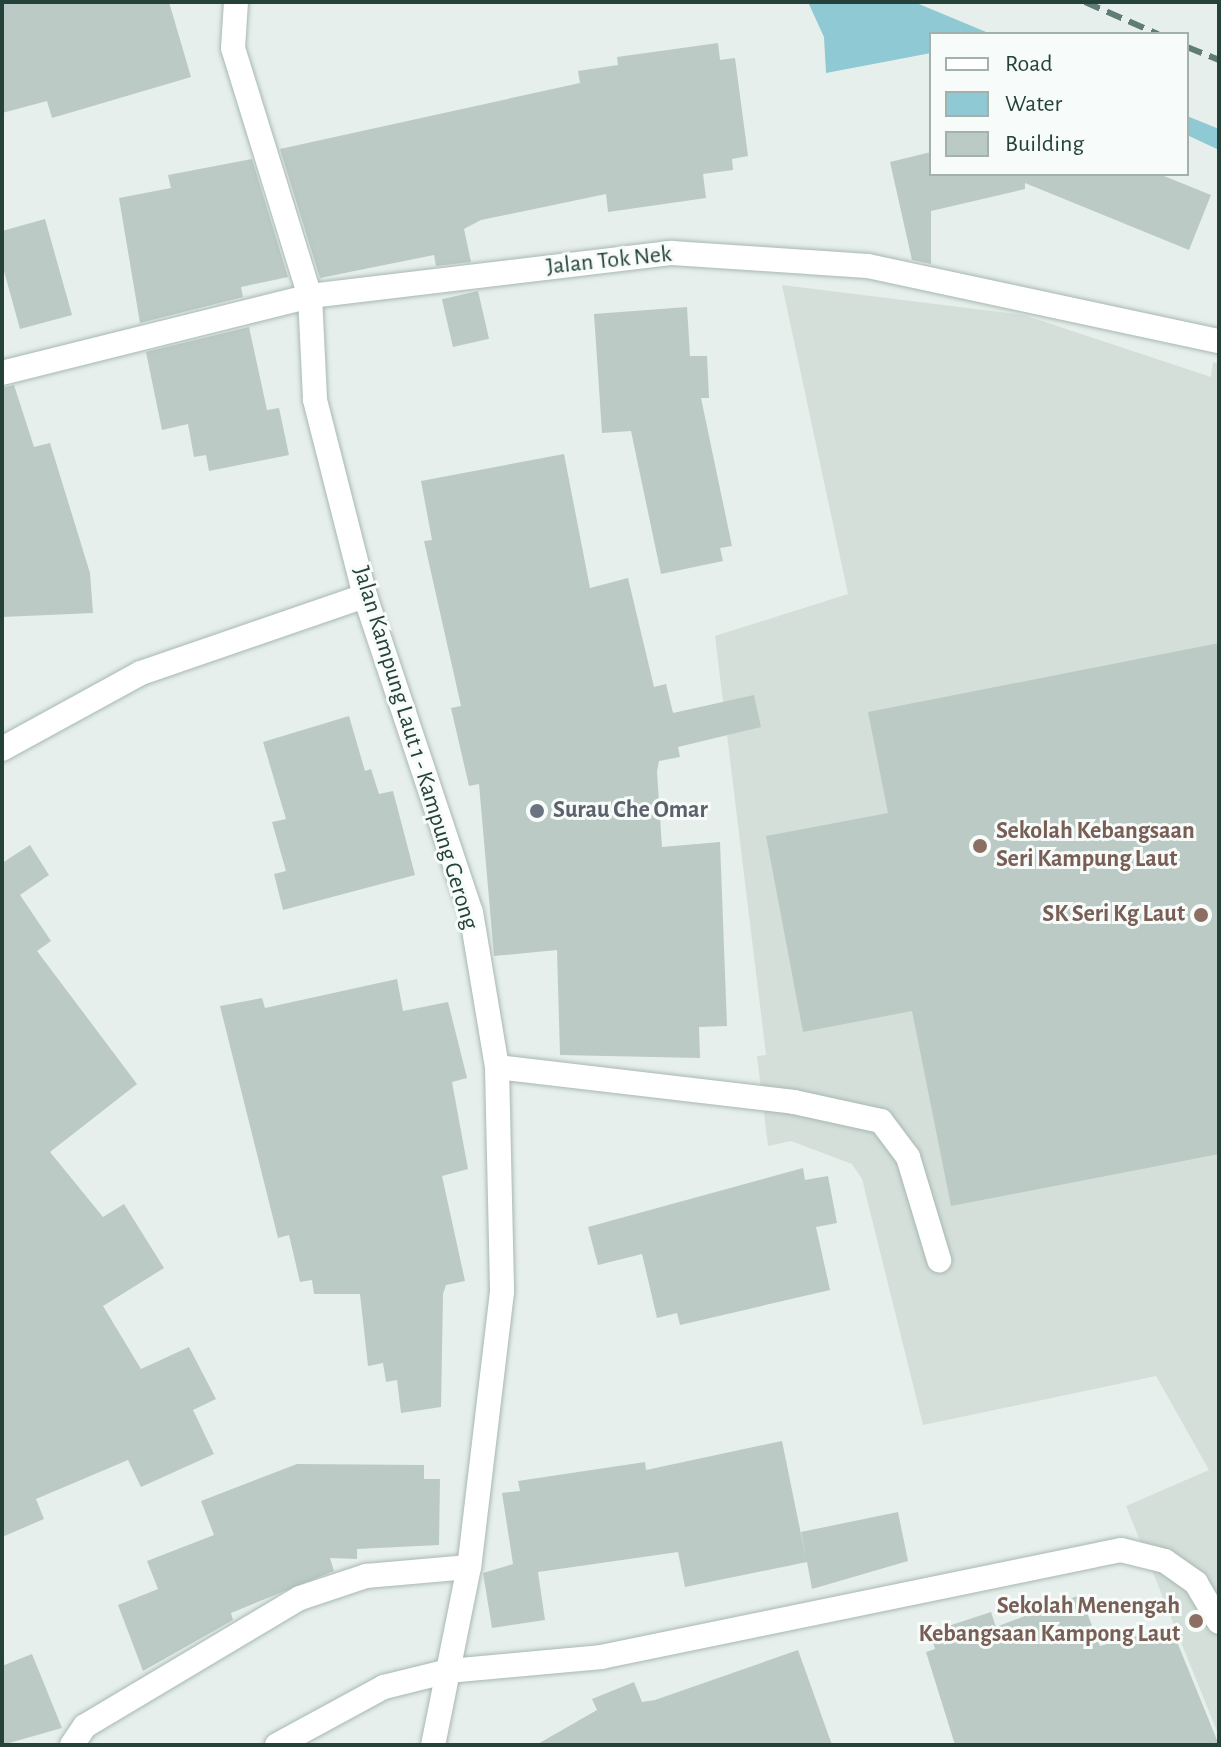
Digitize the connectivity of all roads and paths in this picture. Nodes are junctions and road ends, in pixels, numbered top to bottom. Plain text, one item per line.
1 (236, 2) edge
2 (310, 296) junction
3 (1219, 341) edge
4 (2, 373) edge
5 (365, 596) junction
6 (2, 749) edge
7 (497, 1067) junction
8 (939, 1260) dead end
9 (469, 1567) junction
10 (1219, 1622) edge
11 (448, 1671) junction
12 (72, 1745) edge
13 (277, 1745) edge
14 (433, 1745) edge

1 - 2 street, Jalan Kampung Laut 1 - Kampung Gerong
2 - 3 street, Jalan Tok Nek
2 - 4 street, Jalan Tok Nek
2 - 5 street, Jalan Kampung Laut 1 - Kampung Gerong
5 - 6 street
5 - 7 street, Jalan Kampung Laut 1 - Kampung Gerong
7 - 8 street
7 - 9 street, Jalan Kampung Laut 1 - Kampung Gerong
9 - 11 street, Jalan Kampung Laut 1 - Kampung Gerong
9 - 12 street
10 - 11 street
11 - 13 street
11 - 14 street, Jalan Kampung Laut 1 - Kampung Gerong

